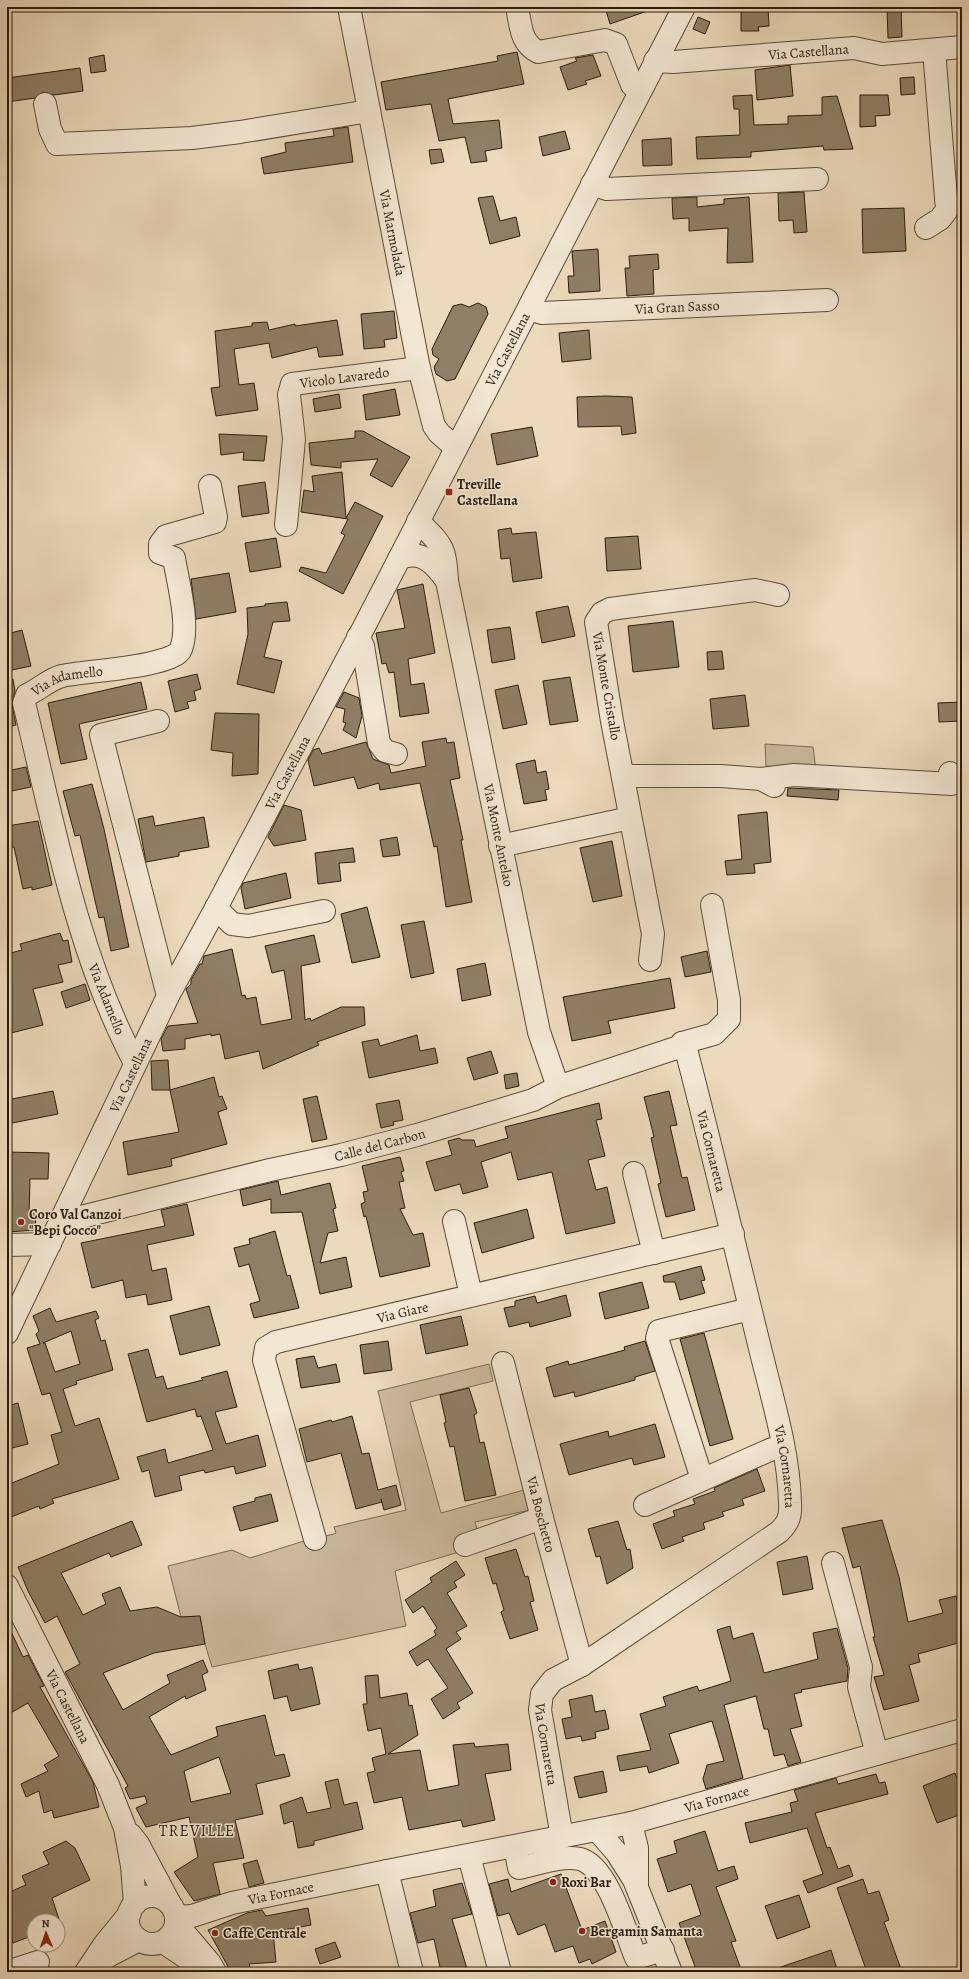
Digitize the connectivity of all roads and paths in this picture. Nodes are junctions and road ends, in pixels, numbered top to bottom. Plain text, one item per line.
1 (349, 7) edge
2 (517, 7) edge
3 (684, 7) edge
4 (962, 47) edge
5 (934, 50) junction
6 (655, 61) junction
7 (640, 91) junction
8 (45, 104) dead end
9 (369, 110) junction
10 (817, 179) dead end
11 (592, 184) junction
12 (926, 228) dead end
13 (827, 300) dead end
14 (529, 309) junction
15 (419, 368) junction
16 (456, 448) junction
17 (210, 486) dead end
18 (418, 522) junction
19 (286, 525) dead end
20 (399, 559) junction
21 (446, 581) junction
22 (778, 595) dead end
23 (358, 637) junction
24 (158, 721) dead end
25 (396, 754) dead end
26 (950, 773) dead end
27 (623, 776) junction
28 (630, 818) junction
29 (500, 846) junction
30 (712, 904) dead end
31 (216, 908) junction
32 (324, 911) dead end
33 (650, 960) dead end
34 (168, 996) junction
35 (684, 1046) junction
36 (135, 1063) junction
37 (558, 1087) junction
38 (634, 1172) dead end
39 (454, 1221) dead end
40 (61, 1222) junction
41 (733, 1234) junction
42 (50, 1244) junction
43 (7, 1245) edge
44 (654, 1252) junction
45 (472, 1295) junction
46 (750, 1309) junction
47 (7, 1333) edge
48 (503, 1363) dead end
49 (783, 1446) junction
50 (702, 1479) junction
51 (645, 1505) dead end
52 (542, 1518) junction
53 (314, 1539) dead end
54 (465, 1545) dead end
55 (833, 1563) dead end
56 (7, 1586) edge
57 (582, 1666) junction
58 (962, 1730) edge
59 (877, 1754) junction
60 (631, 1823) junction
61 (125, 1828) junction
62 (597, 1830) junction
63 (562, 1837) junction
64 (515, 1847) junction
65 (469, 1856) junction
66 (387, 1871) junction
67 (637, 1885) junction
68 (132, 1908) junction
69 (174, 1915) junction
70 (139, 1940) junction
71 (163, 1942) junction
72 (663, 1950) junction
73 (38, 1962) dead end
74 (86, 1971) edge
75 (7, 1972) edge
76 (202, 1972) edge
77 (215, 1972) edge
78 (412, 1972) edge
79 (500, 1972) edge
80 (671, 1972) edge

1 - 9 street, Via Marmolada
2 - 7 street
3 - 6 street, Via Castellana
4 - 5 street, Via Castellana
5 - 6 street, Via Castellana
5 - 12 street
6 - 7 street, Via Castellana
7 - 11 street, Via Castellana
8 - 9 street
9 - 15 street, Via Marmolada
10 - 11 street
11 - 14 street, Via Castellana
13 - 14 street, Via Gran Sasso
14 - 16 street, Via Castellana
15 - 16 street, Via Marmolada
15 - 19 street, Vicolo Lavaredo
16 - 18 street, Via Castellana
17 - 36 street, Via Adamello
18 - 20 street, Via Castellana
18 - 21 street
20 - 21 street
20 - 23 street, Via Castellana
21 - 29 street, Via Monte Antelao
22 - 27 street, Via Monte Cristallo
23 - 25 street
23 - 31 street, Via Castellana
24 - 34 street
26 - 27 street
27 - 28 street, Via Monte Cristallo
28 - 29 street
28 - 33 street, Via Monte Cristallo
29 - 37 street, Via Monte Antelao
30 - 35 street, Calle del Carbon
31 - 32 street
31 - 34 street, Via Castellana
34 - 36 street, Via Castellana
35 - 37 street, Calle del Carbon
35 - 41 street, Via Cornaretta
36 - 40 street, Via Castellana
37 - 40 street, Calle del Carbon
38 - 44 street
39 - 45 street
40 - 42 street, Via Castellana
41 - 44 street, Via Giare
41 - 46 street, Via Cornaretta
42 - 43 street
42 - 47 street, Via Castellana
44 - 45 street, Via Giare
45 - 53 street, Via Giare
46 - 49 street, Via Cornaretta
46 - 50 street
48 - 52 street, Via Boschetto
49 - 50 street
49 - 57 street, Via Cornaretta
50 - 51 street
52 - 54 street
52 - 57 street, Via Boschetto
55 - 59 street
56 - 61 street, Via Castellana
57 - 63 street, Via Cornaretta
58 - 59 street, Via Fornace
59 - 60 street, Via Fornace
60 - 62 street, Via Fornace
60 - 67 street
61 - 68 street
61 - 69 street
62 - 63 street, Via Fornace
62 - 67 street
63 - 64 street, Via Fornace
64 - 65 street, Via Fornace
64 - 72 street
65 - 66 street, Via Fornace
65 - 79 street
66 - 69 street, Via Fornace
66 - 78 street
67 - 72 street
68 - 69 street
68 - 70 street
68 - 74 street
69 - 71 street
69 - 77 street
70 - 71 street
70 - 74 street
71 - 76 street
72 - 80 street
73 - 75 street

